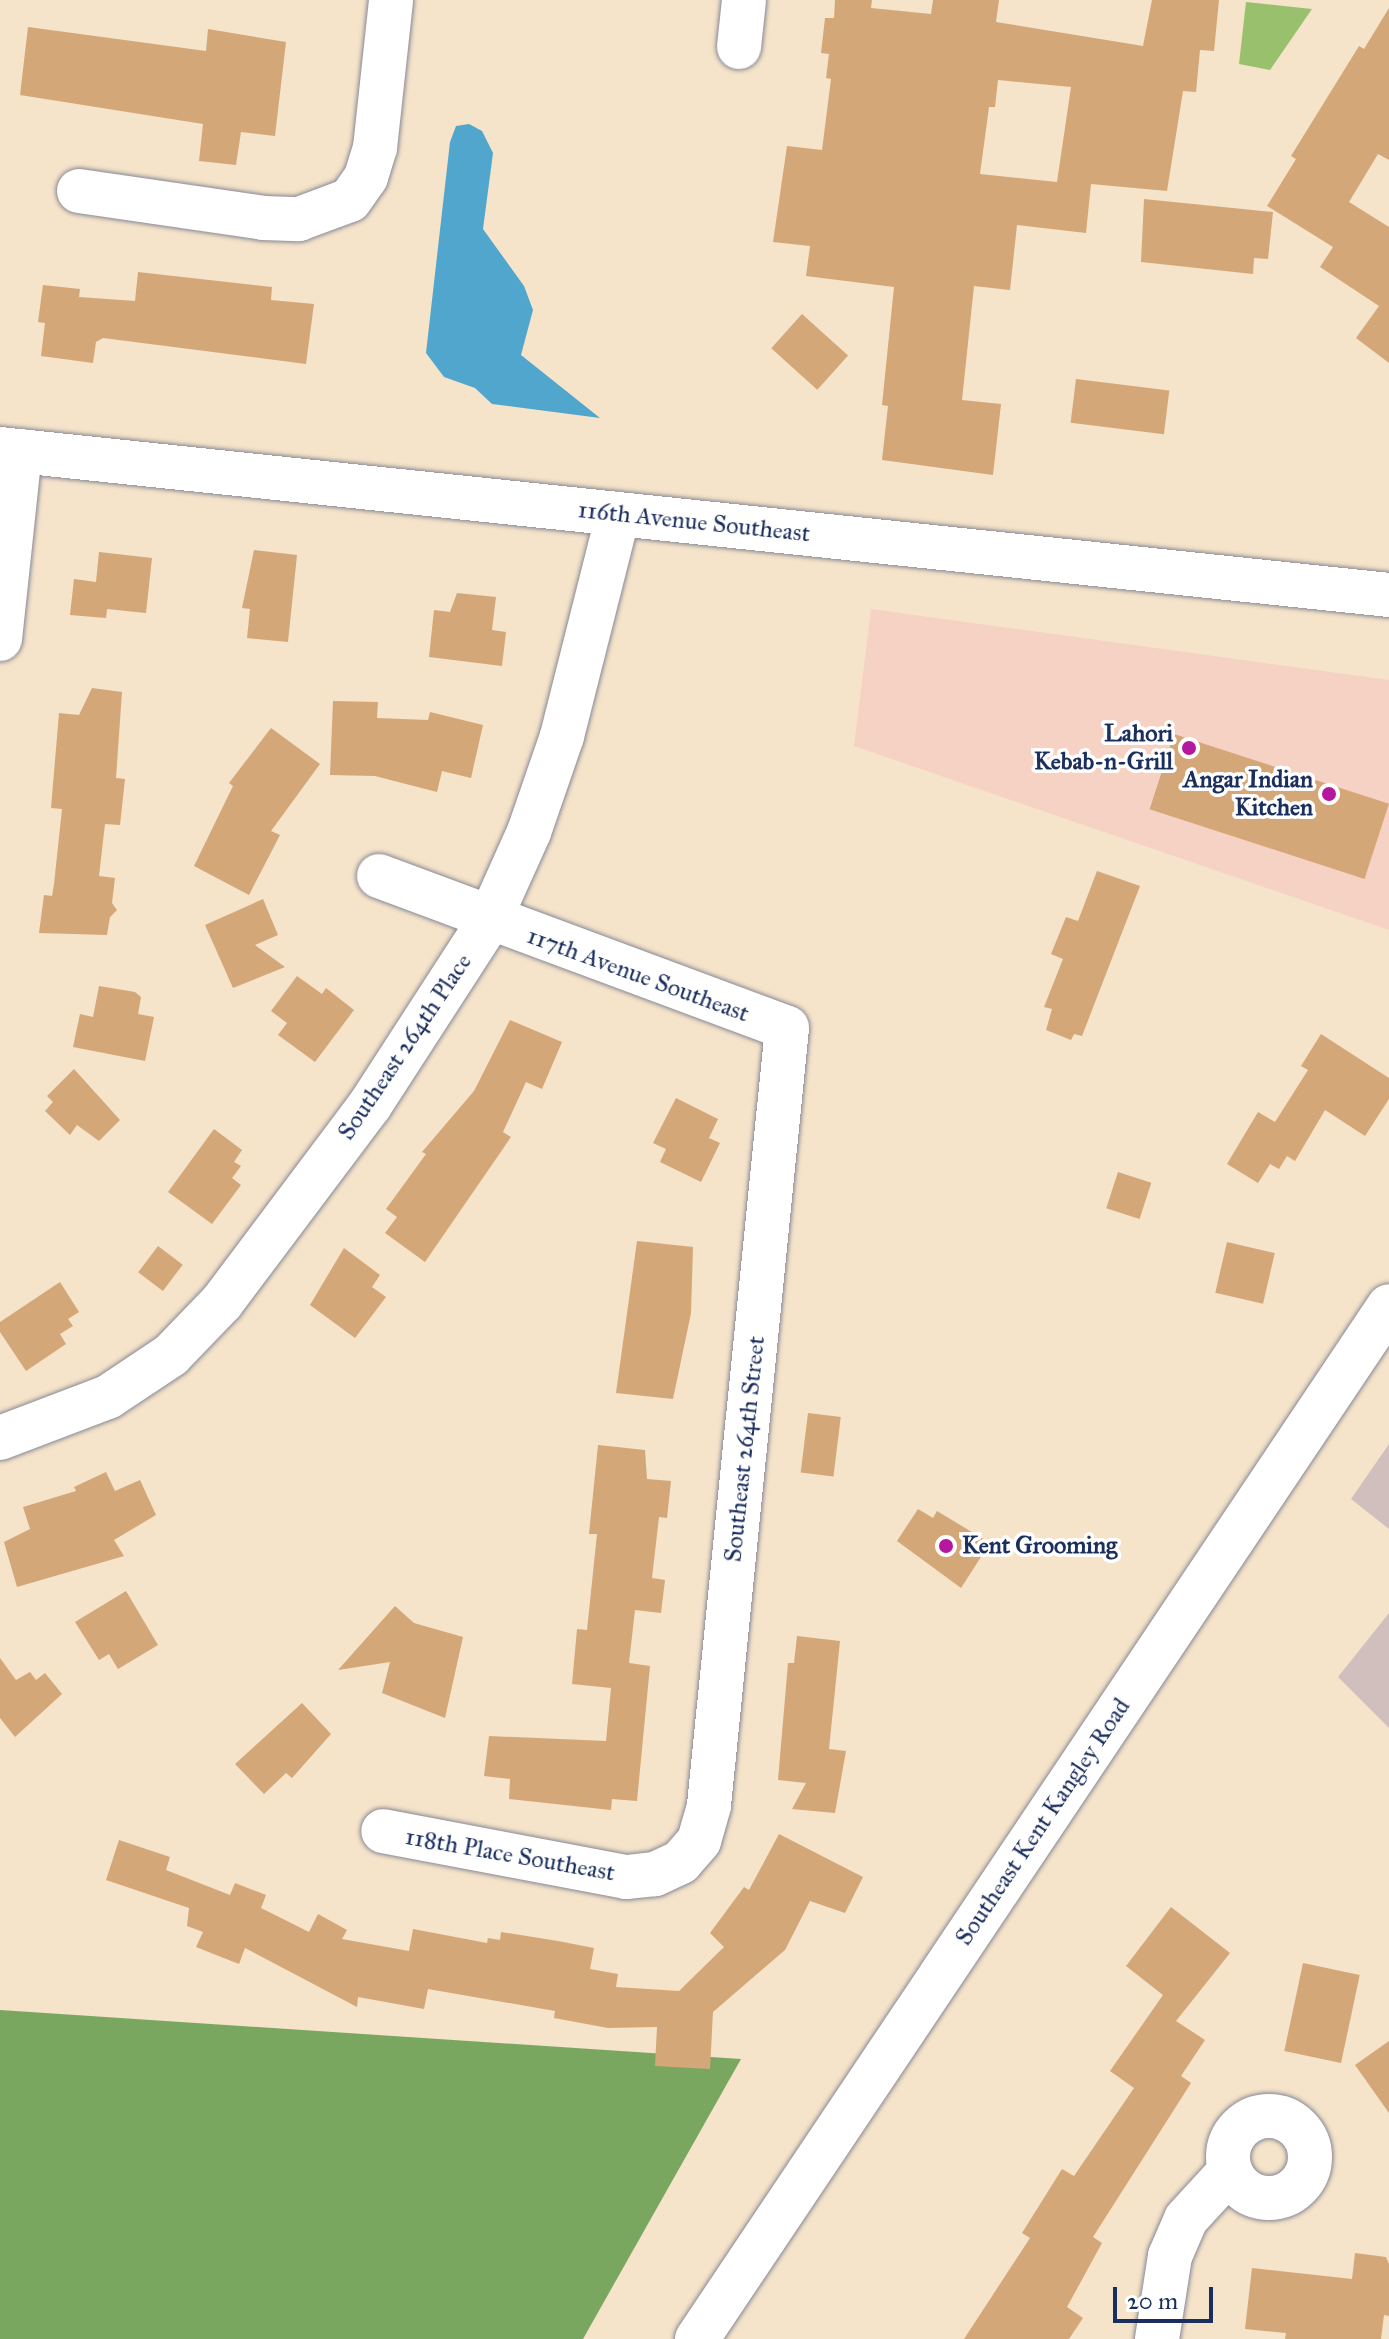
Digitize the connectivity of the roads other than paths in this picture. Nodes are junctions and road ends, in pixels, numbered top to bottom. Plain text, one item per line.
1 (391, 0) edge
2 (744, 0) edge
3 (739, 47) dead end
4 (79, 191) dead end
5 (10, 450) edge
6 (618, 514) junction
7 (1389, 595) edge
8 (0, 639) edge
9 (379, 876) dead end
10 (489, 921) junction
11 (787, 1028) joint
12 (1389, 1306) edge
13 (0, 1438) edge
14 (383, 1831) dead end
15 (681, 1862) joint
16 (1230, 2171) dead end
17 (697, 2339) edge
18 (1157, 2339) edge

1 - 4 street
2 - 3 street
5 - 6 street, 116th Avenue Southeast
5 - 8 street
6 - 7 street, 116th Avenue Southeast
6 - 10 street, Southeast 264th Place
9 - 10 street, 117th Avenue Southeast
10 - 11 street, 117th Avenue Southeast
10 - 13 street, Southeast 264th Place
11 - 15 street, Southeast 264th Street
12 - 17 street, Southeast Kent Kangley Road
14 - 15 street, 118th Place Southeast
16 - 18 street

